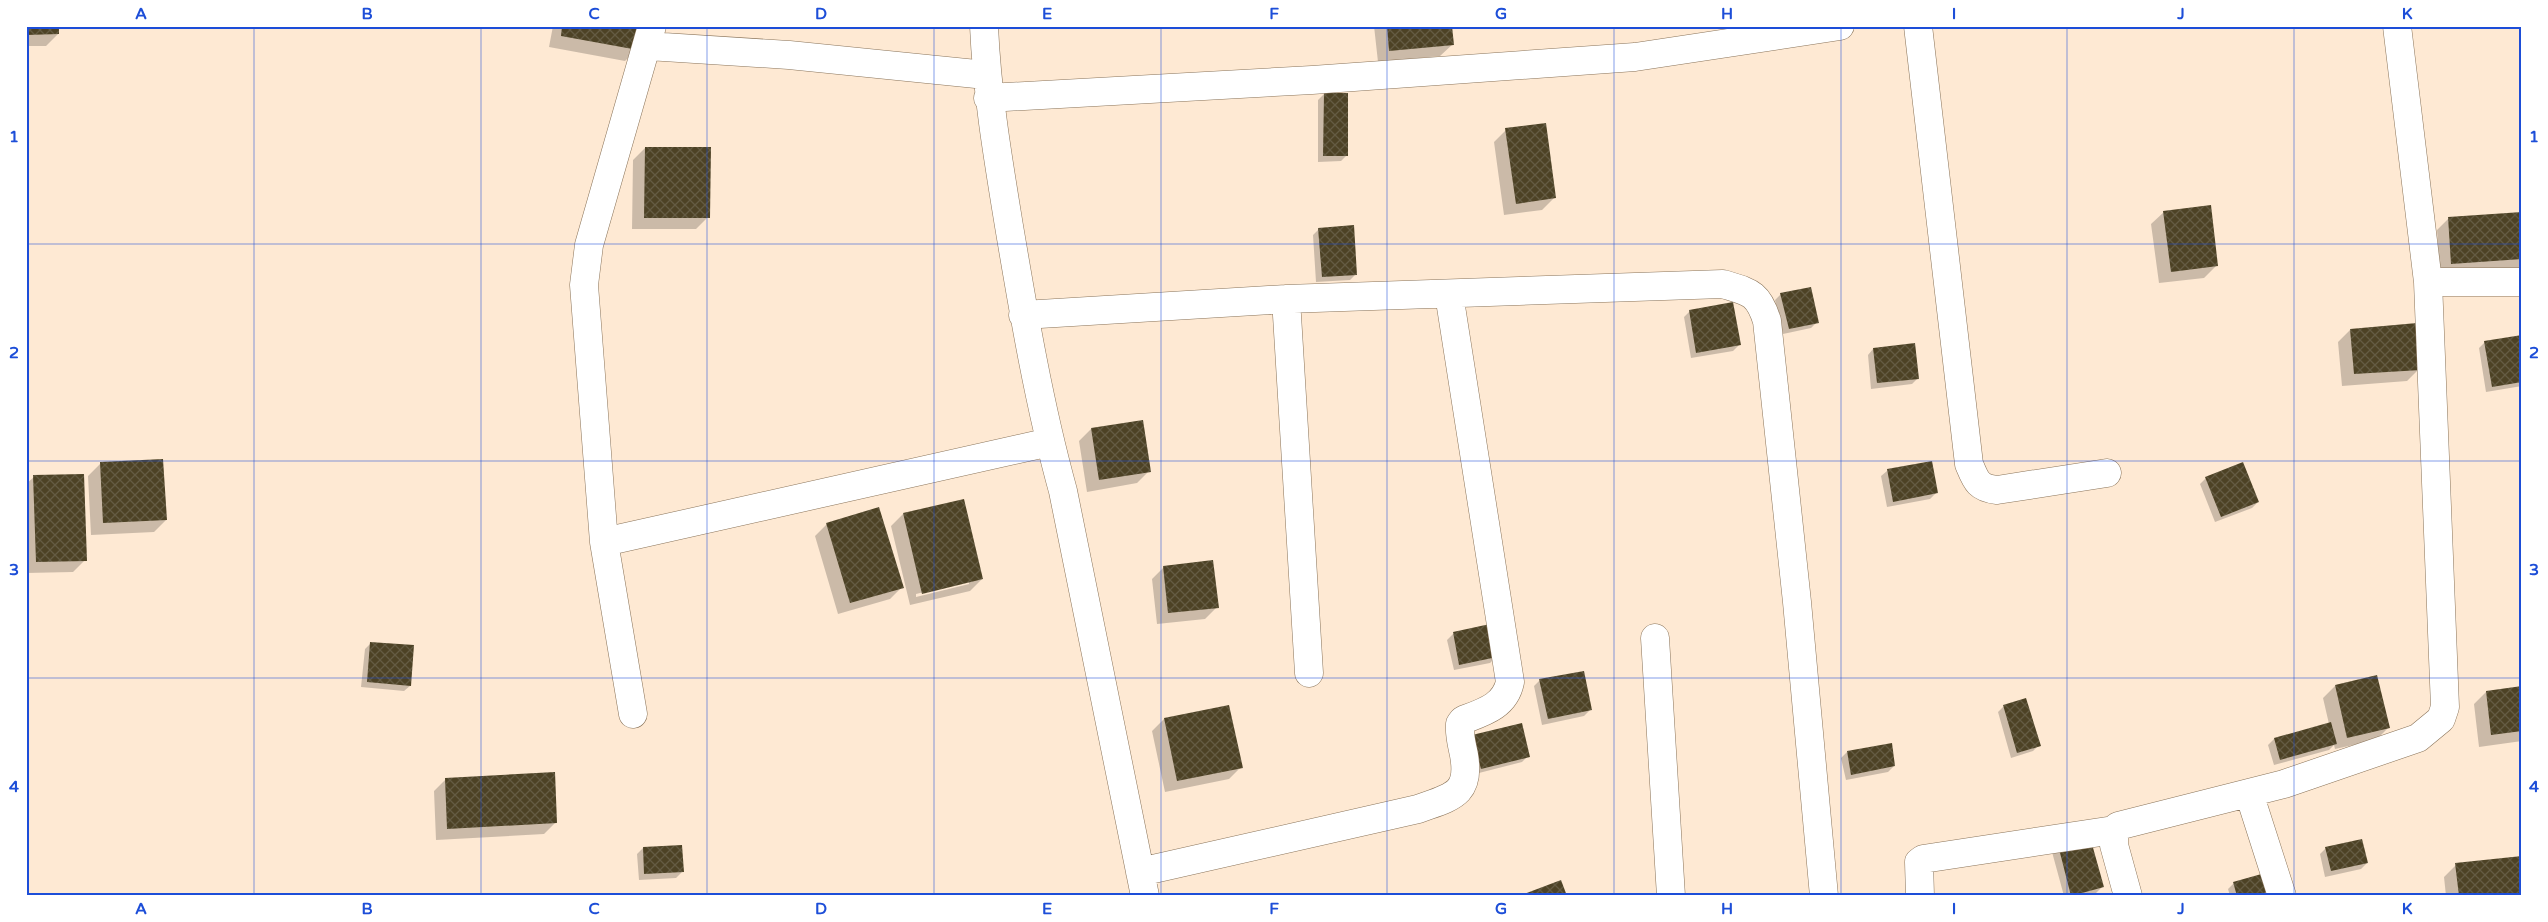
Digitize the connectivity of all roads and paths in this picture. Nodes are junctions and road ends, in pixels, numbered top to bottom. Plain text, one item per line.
1 (984, 26) edge
2 (1840, 26) edge
3 (1918, 26) edge
4 (2397, 26) edge
5 (650, 36) edge
6 (987, 87) junction
7 (2428, 282) junction
8 (2522, 282) edge
9 (1449, 294) junction
10 (1286, 299) junction
11 (1024, 315) junction
12 (1050, 442) junction
13 (2107, 473) dead end
14 (604, 542) junction
15 (1655, 638) dead end
16 (1309, 673) dead end
17 (633, 714) dead end
18 (2249, 793) junction
19 (2114, 830) junction
20 (1143, 884) edge
21 (1671, 896) edge
22 (1824, 896) edge
23 (1920, 896) edge
24 (2128, 896) edge
25 (2282, 896) edge

1 - 6 street
2 - 6 street
3 - 13 street
4 - 7 street
5 - 6 street
5 - 14 street
6 - 11 street
7 - 8 street
7 - 18 street
9 - 10 street
9 - 20 street
9 - 22 street
10 - 11 street
10 - 16 street
11 - 12 street
12 - 14 street
12 - 20 street
14 - 17 street
15 - 21 street
18 - 19 street
18 - 25 street
19 - 23 street
19 - 24 street

